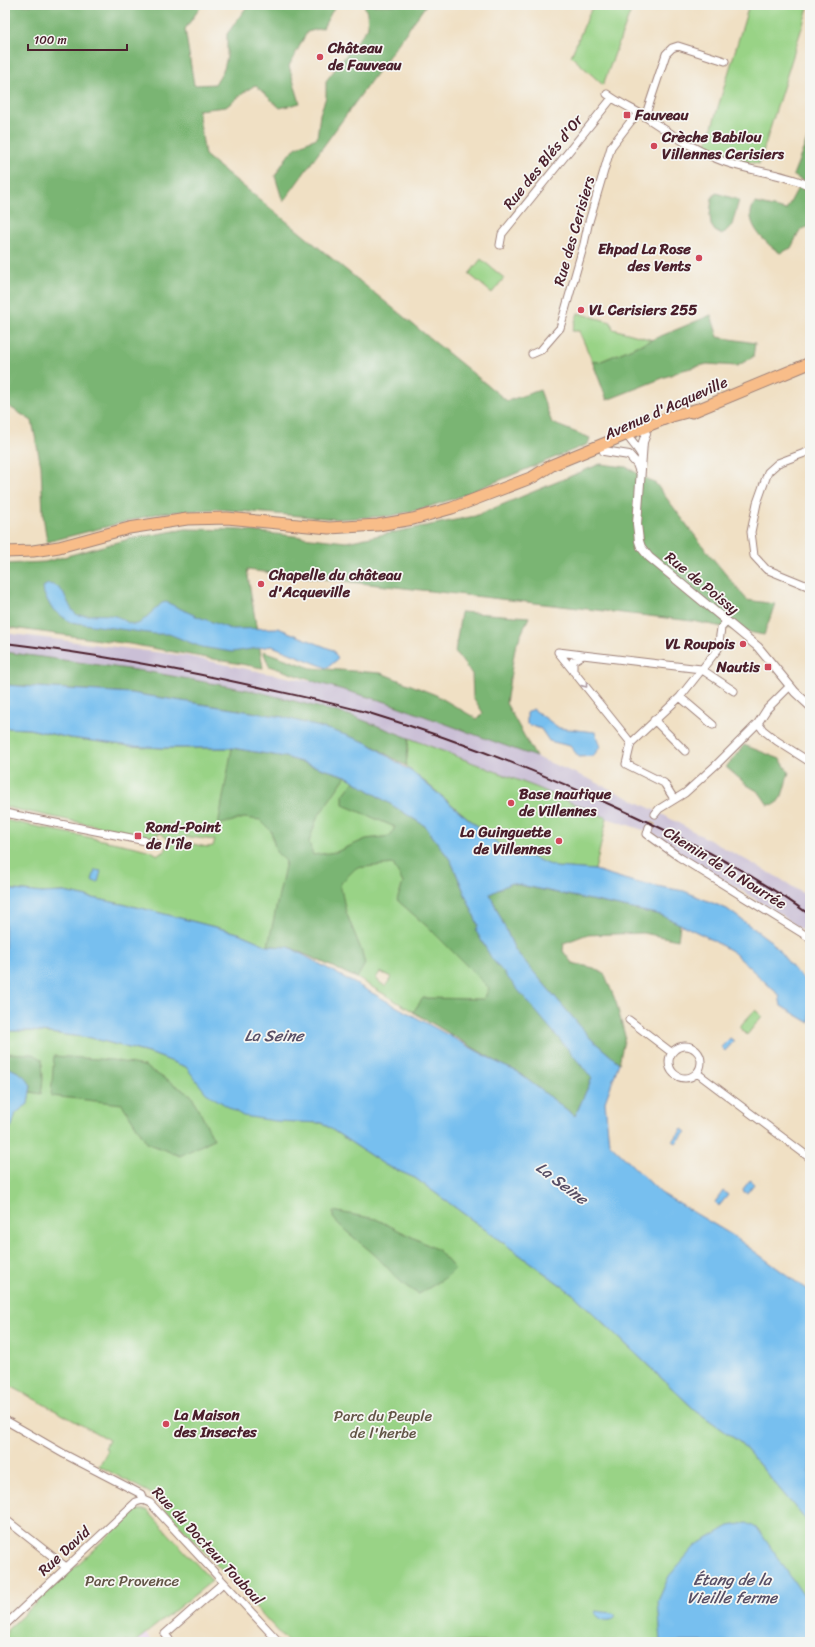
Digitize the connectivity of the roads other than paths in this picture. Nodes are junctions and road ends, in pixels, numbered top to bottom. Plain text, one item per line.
1 (725, 60) dead end
2 (639, 113) junction
3 (645, 117) junction
4 (810, 186) edge
5 (500, 245) dead end
6 (532, 354) dead end
7 (810, 363) edge
8 (698, 409) junction
9 (646, 434) junction
10 (625, 437) junction
11 (604, 451) junction
12 (810, 451) edge
13 (629, 455) junction
14 (642, 456) junction
15 (641, 473) junction
16 (533, 476) junction
17 (5, 552) edge
18 (810, 586) edge
19 (727, 621) junction
20 (583, 655) junction
21 (702, 669) junction
22 (573, 671) junction
23 (790, 686) junction
24 (734, 690) dead end
25 (680, 697) junction
26 (810, 706) edge
27 (654, 720) junction
28 (758, 723) junction
29 (713, 725) dead end
30 (631, 743) junction
31 (684, 751) dead end
32 (810, 762) edge
33 (674, 799) junction
34 (5, 813) edge
35 (655, 814) tunnel mouth
36 (648, 830) dead end
37 (156, 843) dead end
38 (810, 938) edge
39 (629, 1020) dead end
40 (671, 1052) junction
41 (697, 1073) junction
42 (810, 1158) edge
43 (5, 1420) edge
44 (143, 1500) junction
45 (5, 1519) edge
46 (66, 1567) junction
47 (223, 1583) junction
48 (5, 1625) edge
49 (276, 1641) edge
50 (171, 1642) edge

1 - 3 street
2 - 3 street
2 - 5 street, Rue des Blés d'Or
2 - 6 street, Rue des Cerisiers
3 - 4 street
7 - 8 main road, Avenue d'Acqueville
8 - 9 main road, Avenue d'Acqueville
8 - 10 main road
9 - 10 main road, Avenue d'Acqueville
9 - 14 street, Rue de Poissy
10 - 11 main road, Avenue d'Acqueville
10 - 13 street
10 - 14 street
10 - 16 main road
11 - 13 street
11 - 16 main road, Avenue d'Acqueville
12 - 18 street
13 - 15 street
14 - 15 street, Rue de Poissy
15 - 19 street, Rue de Poissy
16 - 17 main road
19 - 21 street
19 - 23 street, Rue de Poissy
20 - 21 street
20 - 22 street
20 - 22 street
21 - 24 street
21 - 25 street
22 -> 30 street
23 - 26 street, Rue de Poissy
23 - 28 street
25 - 27 street
25 - 29 street
27 - 30 street
27 - 31 street
28 - 32 street
28 - 33 street
30 - 33 street
33 - 35 street
34 - 37 street
36 - 38 street, Chemin de la Nourrée
39 - 40 street
40 - 41 street
40 - 41 street
41 - 42 street
43 - 44 street, Rue du Docteur Touboul
44 - 46 street, Rue David
44 - 47 street, Rue du Docteur Touboul
45 - 46 street
46 - 48 street, Rue David
47 - 49 street, Rue du Docteur Touboul
47 - 50 street

